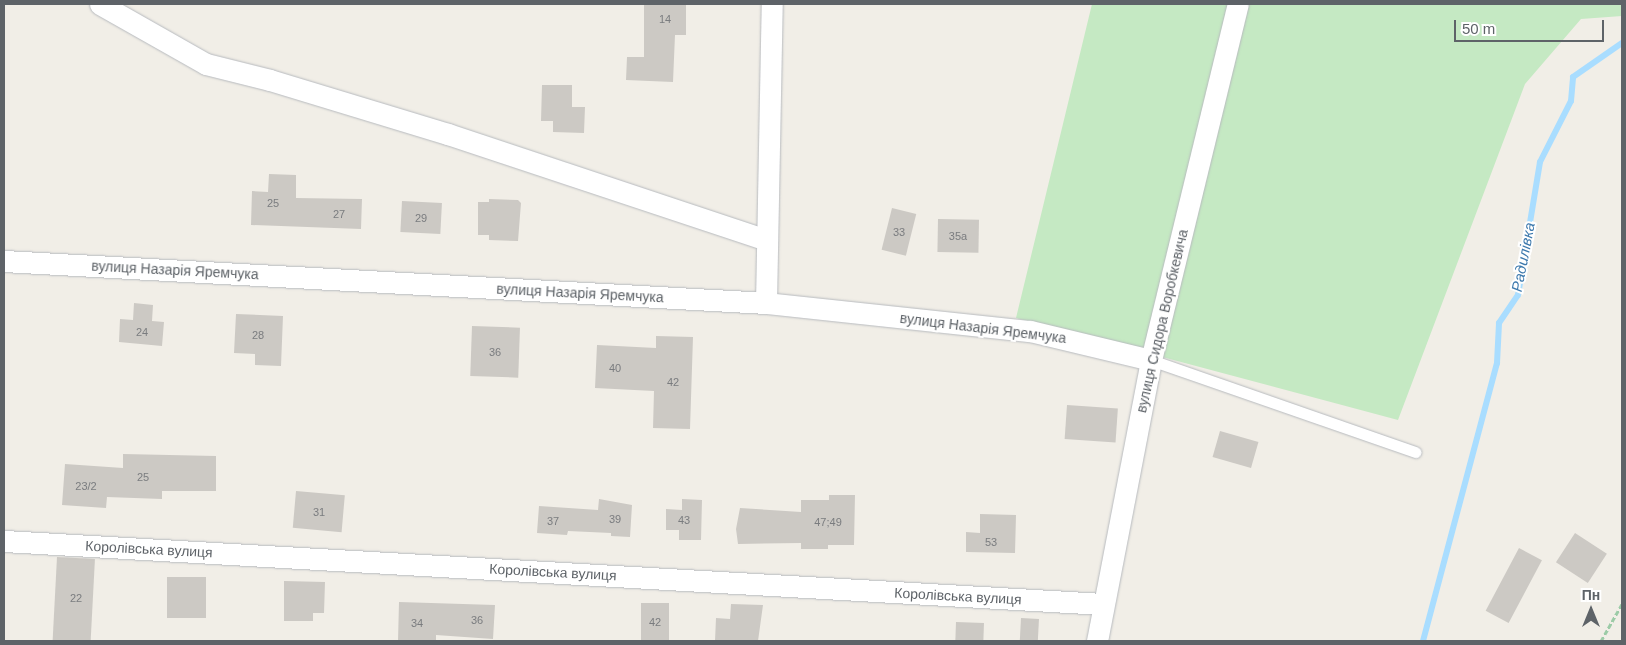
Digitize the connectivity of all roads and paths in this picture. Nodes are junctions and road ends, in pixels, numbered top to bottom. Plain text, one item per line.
1 (100, 4) edge
2 (772, 4) edge
3 (1238, 4) edge
4 (767, 240) junction
5 (4, 261) edge
6 (766, 303) junction
7 (1151, 360) junction
8 (1416, 452) dead end
9 (4, 541) edge
10 (1103, 604) junction
11 (1622, 604) edge
12 (1096, 641) edge
13 (1601, 641) edge

1 - 4 street
2 - 4 street
3 - 7 street, вулиця Сидора Воробкевича
4 - 6 street
5 - 6 street, вулиця Назарія Яремчука
6 - 7 street, вулиця Назарія Яремчука
7 - 8 lane
7 - 10 street, вулиця Сидора Воробкевича
9 - 10 street, Королівська вулиця
10 - 12 street, вулиця Сидора Воробкевича
11 - 13 path

